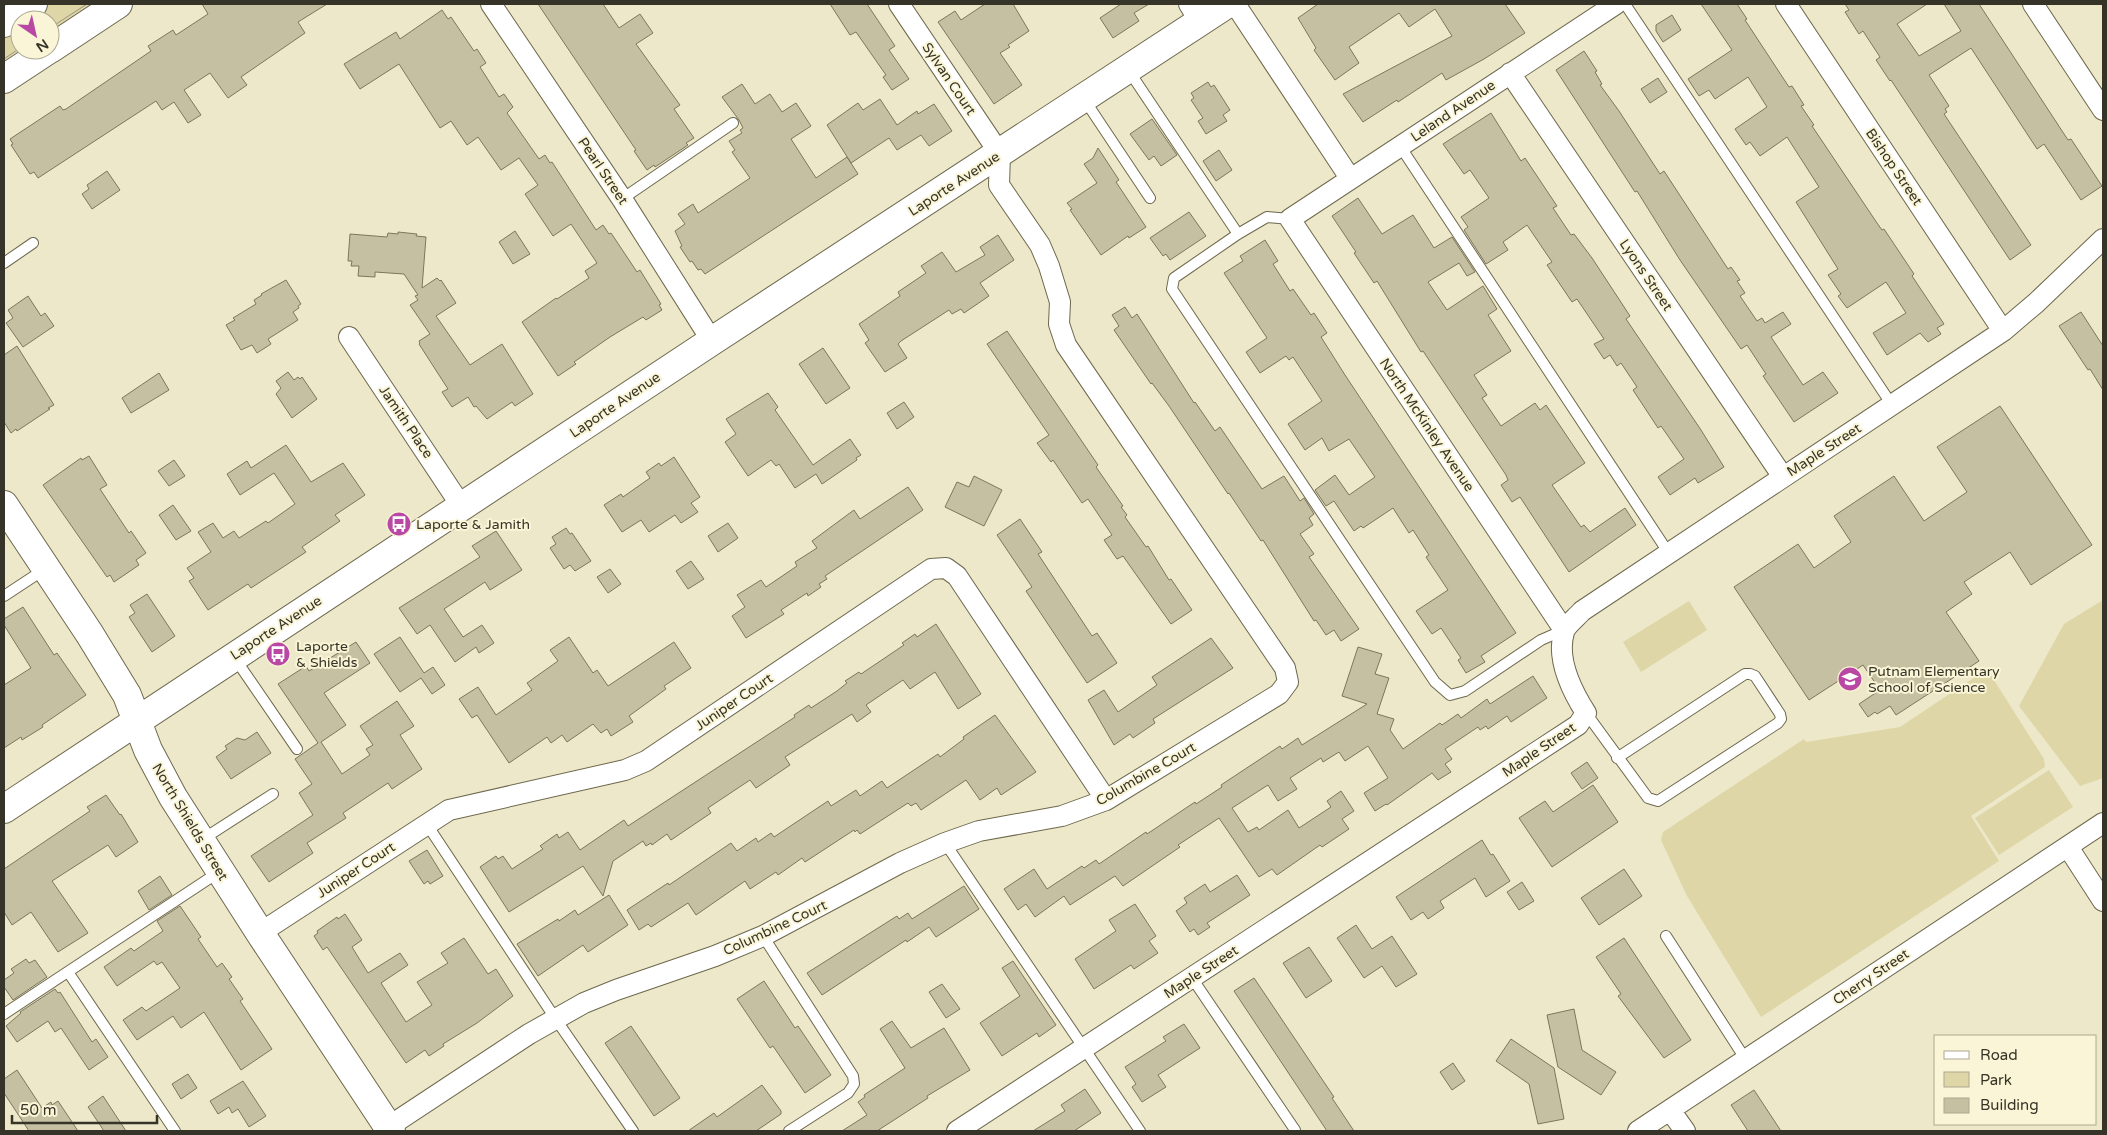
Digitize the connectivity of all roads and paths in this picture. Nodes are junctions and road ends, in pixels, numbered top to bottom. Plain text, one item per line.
1 (33, 4) edge
2 (118, 4) edge
3 (491, 4) edge
4 (899, 4) edge
5 (1227, 4) edge
6 (1234, 4) edge
7 (1616, 4) edge
8 (1625, 4) edge
9 (1786, 4) edge
10 (2033, 4) edge
11 (1194, 13) edge
12 (4, 23) edge
13 (60, 42) edge
14 (32, 60) edge
15 (1127, 69) junction
16 (1510, 73) junction
17 (4, 79) edge
18 (1084, 98) junction
19 (2103, 110) edge
20 (733, 123) dead end
21 (1400, 146) junction
22 (1000, 154) junction
23 (1350, 178) junction
24 (1150, 198) dead end
25 (622, 199) junction
26 (1290, 219) junction
27 (1238, 234) junction
28 (33, 243) dead end
29 (2101, 246) edge
30 (4, 263) edge
31 (2003, 331) junction
32 (349, 337) dead end
33 (712, 341) junction
34 (1892, 405) junction
35 (1783, 476) junction
36 (4, 504) edge
37 (462, 506) junction
38 (1668, 552) junction
39 (46, 568) junction
40 (4, 596) edge
41 (1564, 630) junction
42 (234, 656) junction
43 (1586, 714) junction
44 (137, 721) junction
45 (297, 749) dead end
46 (1617, 758) junction
47 (273, 794) dead end
48 (1106, 800) junction
49 (4, 809) edge
50 (426, 824) junction
51 (2103, 824) edge
52 (200, 841) junction
53 (945, 843) junction
54 (2068, 847) junction
55 (220, 871) junction
56 (2103, 901) edge
57 (260, 933) junction
58 (763, 936) junction
59 (1666, 936) dead end
60 (68, 972) junction
61 (1192, 978) junction
62 (4, 1014) edge
63 (555, 1018) junction
64 (1084, 1048) junction
65 (1746, 1060) junction
66 (1670, 1110) junction
67 (390, 1129) edge
68 (1294, 1130) dead end
69 (175, 1131) edge
70 (633, 1131) edge
71 (789, 1131) edge
72 (957, 1131) edge
73 (1140, 1131) edge
74 (1638, 1131) edge
75 (1685, 1131) edge

1 - 12 street
2 - 13 street
3 - 25 street, Pearl Street
4 - 22 street, Sylvan Court
5 - 11 street, Laporte Avenue
6 - 23 street
7 - 16 street, Leland Avenue
8 - 34 lane
9 - 31 street, Bishop Street
10 - 19 street
11 - 15 street, Laporte Avenue
14 - 17 street
15 - 18 street, Laporte Avenue
15 - 27 lane
16 - 21 street, Leland Avenue
16 - 35 street, Lyons Street
18 - 22 street, Laporte Avenue
18 - 24 lane
20 - 25 lane
21 - 23 street, Leland Avenue
21 - 38 lane
22 - 33 street, Laporte Avenue
22 - 48 street, Columbine Court
23 - 26 street, Leland Avenue
25 - 33 street, Pearl Street
26 - 27 lane
26 - 41 street, North McKinley Avenue
27 - 41 lane
28 - 30 lane
29 - 31 street, Maple Street
31 - 34 street, Maple Street
32 - 37 street, Jamith Place
33 - 37 street, Laporte Avenue
34 - 35 street, Maple Street
35 - 38 street, Maple Street
36 - 39 street, North Shields Street
37 - 42 street, Laporte Avenue
38 - 41 street, Maple Street
39 - 40 lane
39 - 44 street, North Shields Street
41 - 43 street, Maple Street
42 - 44 street, Laporte Avenue
42 - 45 lane
43 - 46 lane
43 - 61 street, Maple Street
44 - 49 street, Laporte Avenue
44 - 52 street, North Shields Street
46 - 46 lane
47 - 52 lane
48 - 50 street, Juniper Court
48 - 53 street, Columbine Court
50 - 57 street, Juniper Court
50 - 63 lane
51 - 54 street, Cherry Street
52 - 55 street, North Shields Street
53 - 58 street, Columbine Court
53 - 64 lane
54 - 56 street
54 - 65 street, Cherry Street
55 - 57 street, North Shields Street
55 - 60 lane
57 - 67 street, North Shields Street
58 - 63 street, Columbine Court
58 - 71 lane
59 - 65 lane
60 - 62 lane
60 - 69 lane
61 - 64 street, Maple Street
61 - 68 lane
63 - 67 street, Columbine Court
63 - 70 lane
64 - 72 street, Maple Street
64 - 73 lane
65 - 66 street, Cherry Street
66 - 74 street, Cherry Street
66 - 75 street

